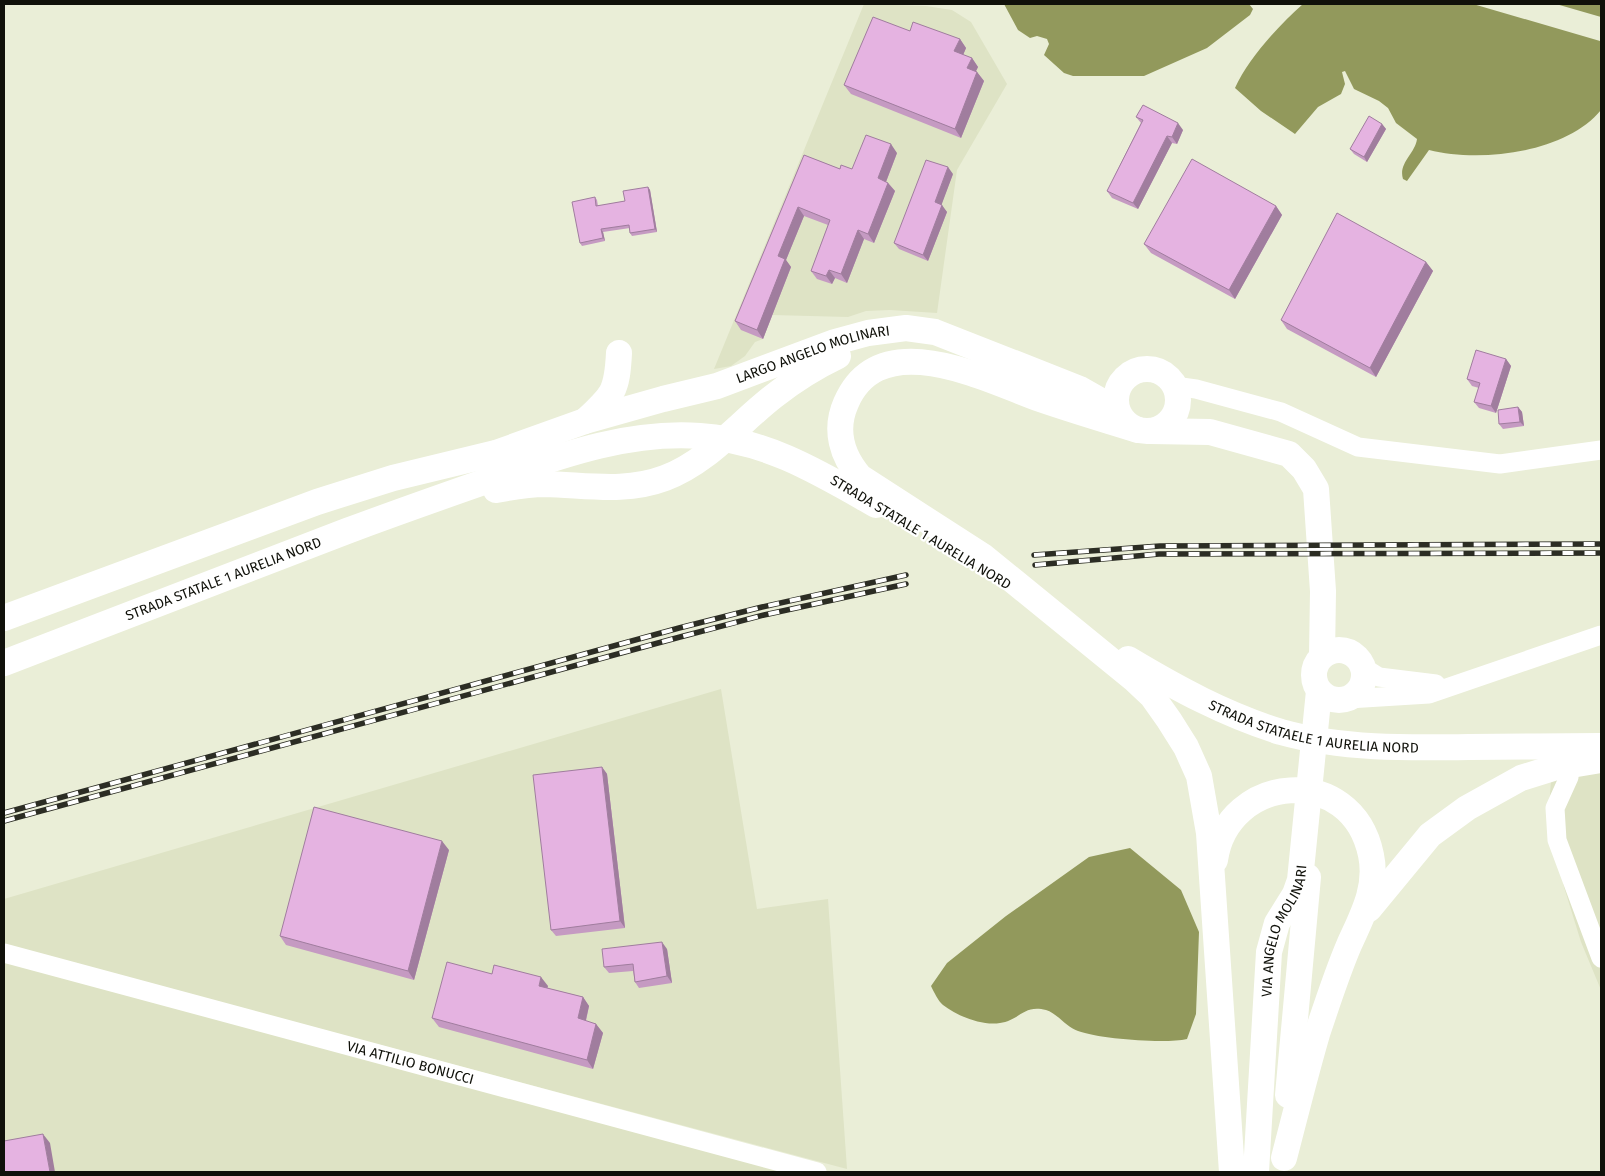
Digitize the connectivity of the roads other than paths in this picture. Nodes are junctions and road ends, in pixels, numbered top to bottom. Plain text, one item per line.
1 (964, 342) junction
2 (619, 353) dead end
3 (1124, 380) junction
4 (1080, 389) junction
5 (1176, 393) junction
6 (1117, 410) junction
7 (585, 421) junction
8 (1144, 430) junction
9 (1210, 432) junction
10 (1601, 450) edge
11 (444, 496) junction
12 (1045, 607) junction
13 (4, 618) edge
14 (1601, 635) edge
15 (1343, 658) junction
16 (4, 663) edge
17 (1462, 681) junction
18 (1335, 697) junction
19 (1601, 746) edge
20 (1601, 760) edge
21 (1569, 777) dead end
22 (1212, 880) junction
23 (1363, 918) junction
24 (4, 953) edge
25 (1601, 958) edge
26 (1284, 1165) edge
27 (817, 1172) edge
28 (1232, 1172) edge
29 (1256, 1172) edge

1 - 4 main road
1 - 7 main road, LARGO ANGELO MOLINARI
1 - 11 main road
2 - 7 main road
3 - 4 main road
3 - 5 main road
3 - 6 main road
4 - 6 main road
5 - 8 main road
5 - 9 main road
5 - 10 street
6 - 8 main road
7 - 13 main road, LARGO ANGELO MOLINARI
8 - 9 main road
8 - 12 main road
9 - 15 main road
11 - 12 main road, STRADA STATALE 1 AURELIA NORD
11 - 16 main road, STRADA STATALE 1 AURELIA NORD
12 - 19 main road, STRADA STATAELE 1 AURELIA NORD
12 - 22 main road
14 - 17 street
15 - 17 street
15 - 18 main road
15 - 18 main road
17 - 18 street
18 - 26 main road, VIA ANGELO MOLINARI
18 - 29 main road, VIA ANGELO MOLINARI
20 - 23 main road
21 - 25 street
22 - 23 main road
22 - 28 main road
23 - 26 main road
24 - 27 street, VIA ATTILIO BONUCCI

